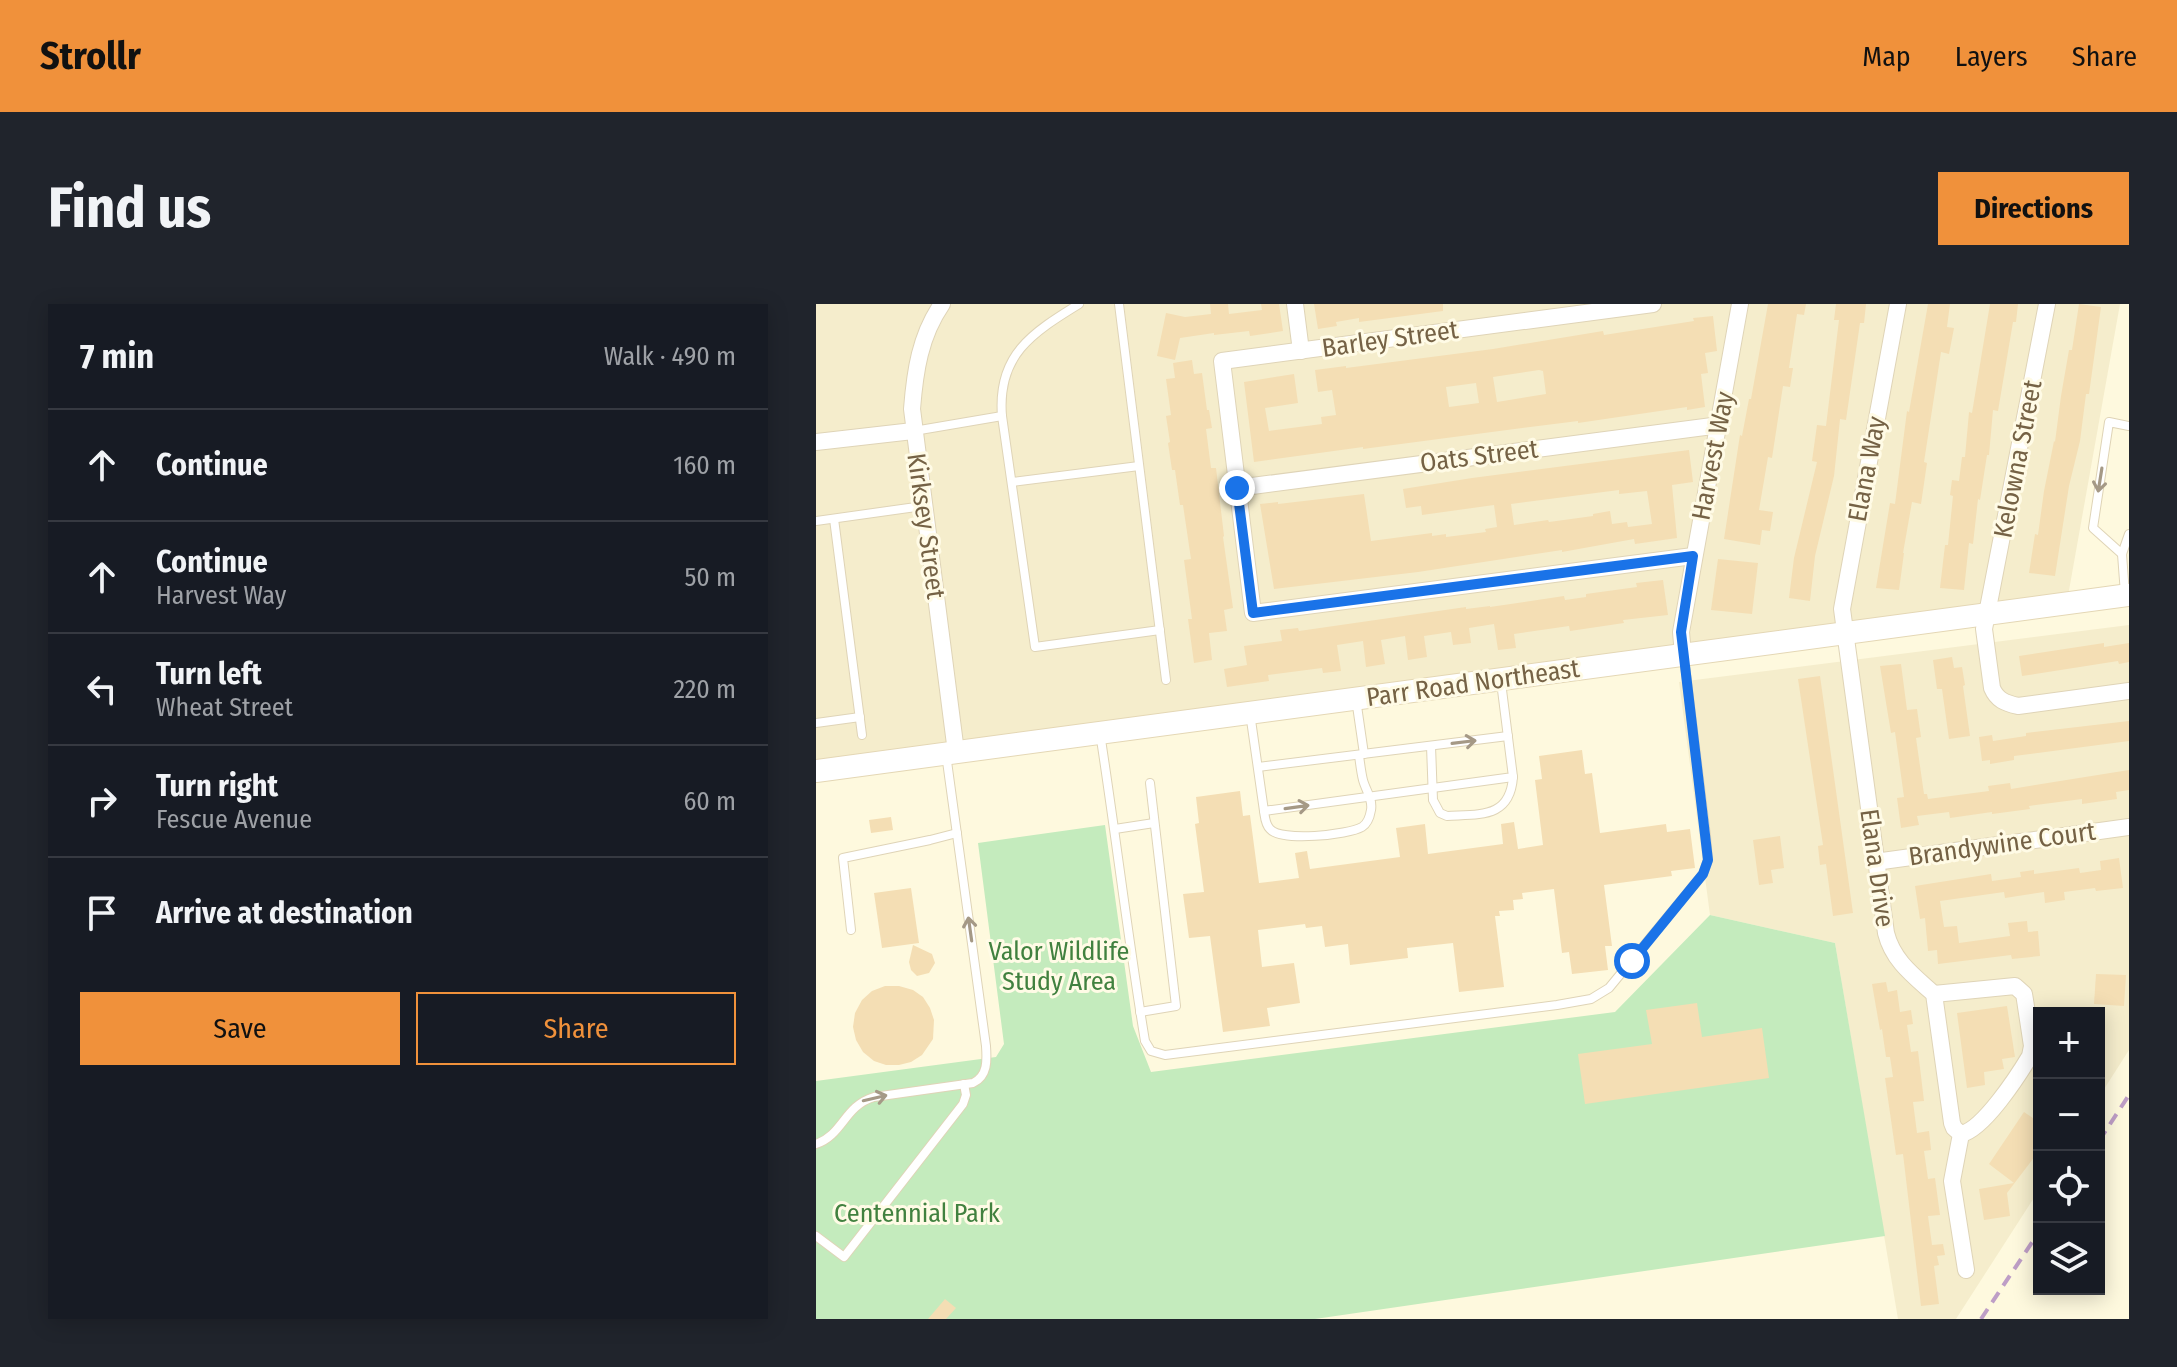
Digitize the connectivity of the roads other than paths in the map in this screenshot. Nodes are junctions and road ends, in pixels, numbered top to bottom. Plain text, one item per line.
1 (942, 304) edge
2 (1079, 304) edge
3 (1119, 304) edge
4 (1295, 304) edge
5 (1653, 304) edge
6 (1740, 304) edge
7 (1898, 304) edge
8 (2047, 304) edge
9 (1301, 351) junction
10 (1002, 416) junction
11 (1720, 425) junction
12 (2129, 426) edge
13 (913, 431) junction
14 (816, 442) edge
15 (1139, 466) junction
16 (1012, 482) junction
17 (1237, 488) junction
18 (923, 506) junction
19 (834, 519) junction
20 (816, 521) edge
21 (2129, 534) edge
22 (2122, 554) junction
23 (1693, 556) junction
24 (2127, 595) edge
25 (1987, 614) junction
26 (1160, 630) junction
27 (1845, 634) junction
28 (1683, 655) junction
29 (1501, 679) junction
30 (1166, 680) dead end
31 (2129, 691) edge
32 (1356, 699) junction
33 (1250, 713) junction
34 (860, 717) junction
35 (816, 723) edge
36 (1100, 733) junction
37 (862, 735) dead end
38 (1508, 736) junction
39 (1431, 746) junction
40 (951, 753) junction
41 (1362, 755) junction
42 (1258, 767) junction
43 (816, 771) edge
44 (1513, 777) junction
45 (1150, 783) dead end
46 (1431, 788) junction
47 (1371, 796) junction
48 (1264, 811) junction
49 (1154, 823) junction
50 (2129, 827) edge
51 (1115, 829) junction
52 (957, 833) junction
53 (1875, 862) junction
54 (851, 930) dead end
55 (1934, 994) junction
56 (1140, 1012) junction
57 (964, 1084) junction
58 (1961, 1134) junction
59 (816, 1144) edge
60 (816, 1236) edge
61 (1966, 1270) dead end

1 - 13 street, Kirksey Street
2 - 10 lane
3 - 15 lane
4 - 9 street
5 - 9 street, Barley Street
6 - 11 street, Harvest Way
7 - 27 street, Elana Way
8 - 25 street, Kelowna Street
9 - 17 street, Barley Street
10 - 13 lane
10 - 16 lane
11 - 17 street, Oats Street
11 - 23 street, Harvest Way
12 -> 22 lane
13 - 14 street
13 - 18 street, Kirksey Street
15 - 16 lane
15 - 26 lane
16 - 26 lane
17 - 23 street
18 - 19 lane
18 - 40 street, Kirksey Street
19 - 20 lane
19 - 34 lane
21 - 22 lane
22 - 24 lane
23 - 28 street, Harvest Way
24 - 25 main road, Parr Road Northeast
25 - 27 main road, Parr Road Northeast
25 - 31 street, Kelowna Street
26 - 30 lane
27 - 28 main road, Parr Road Northeast
27 - 53 street, Elana Drive
28 - 29 main road, Parr Road Northeast
28 - 56 lane
29 - 32 main road, Parr Road Northeast
29 - 38 lane
32 - 33 main road, Parr Road Northeast
32 - 41 lane
33 - 36 main road, Parr Road Northeast
33 - 42 lane
34 - 35 lane
34 - 37 lane
36 - 40 main road, Parr Road Northeast
36 - 51 lane
39 -> 38 lane
38 - 44 lane
39 - 41 lane
39 - 46 lane
40 - 43 main road, Parr Road Northeast
40 - 52 lane
41 - 42 lane
41 - 47 lane
42 - 48 lane
44 - 46 lane
44 - 46 lane
45 - 49 lane
46 - 47 lane
48 -> 47 lane
47 - 48 lane
49 - 51 lane
49 - 56 lane
50 - 53 street, Brandywine Court
51 - 56 lane
52 - 54 lane
57 -> 52 lane
53 - 55 street, Elana Drive
55 - 58 street
55 - 58 street
59 -> 57 lane
57 - 60 lane
58 - 61 street

